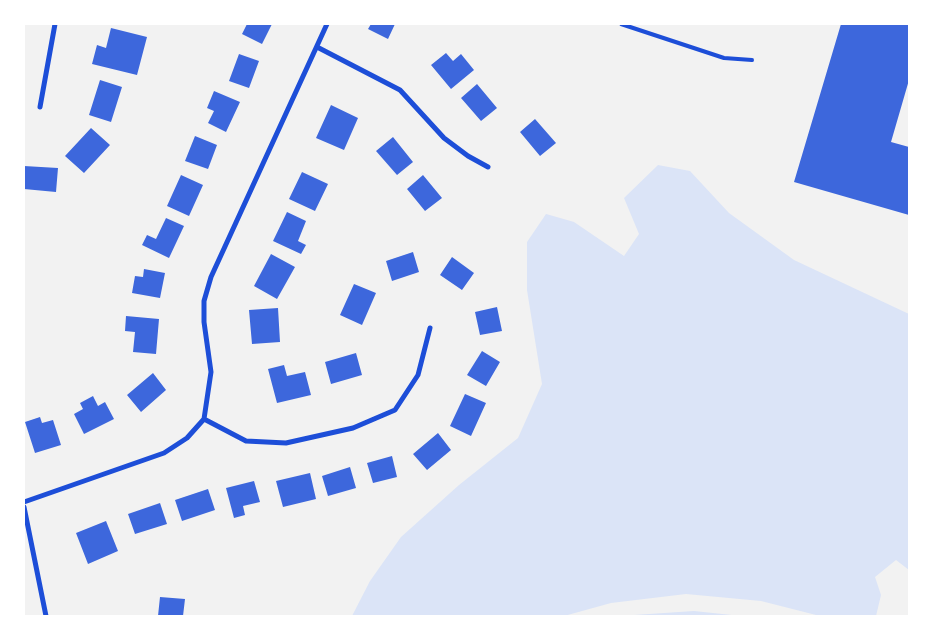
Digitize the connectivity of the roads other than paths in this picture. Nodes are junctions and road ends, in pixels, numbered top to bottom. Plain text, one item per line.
1 (55, 24) edge
2 (328, 24) edge
3 (621, 24) edge
4 (317, 47) junction
5 (752, 60) dead end
6 (40, 107) dead end
7 (488, 167) dead end
8 (430, 328) dead end
9 (204, 419) junction
10 (24, 502) edge
11 (24, 507) edge
12 (46, 616) edge

1 - 6 street
2 - 4 street
3 - 5 lane
4 - 7 street
4 - 9 street
8 - 9 street
9 - 10 street
11 - 12 street

